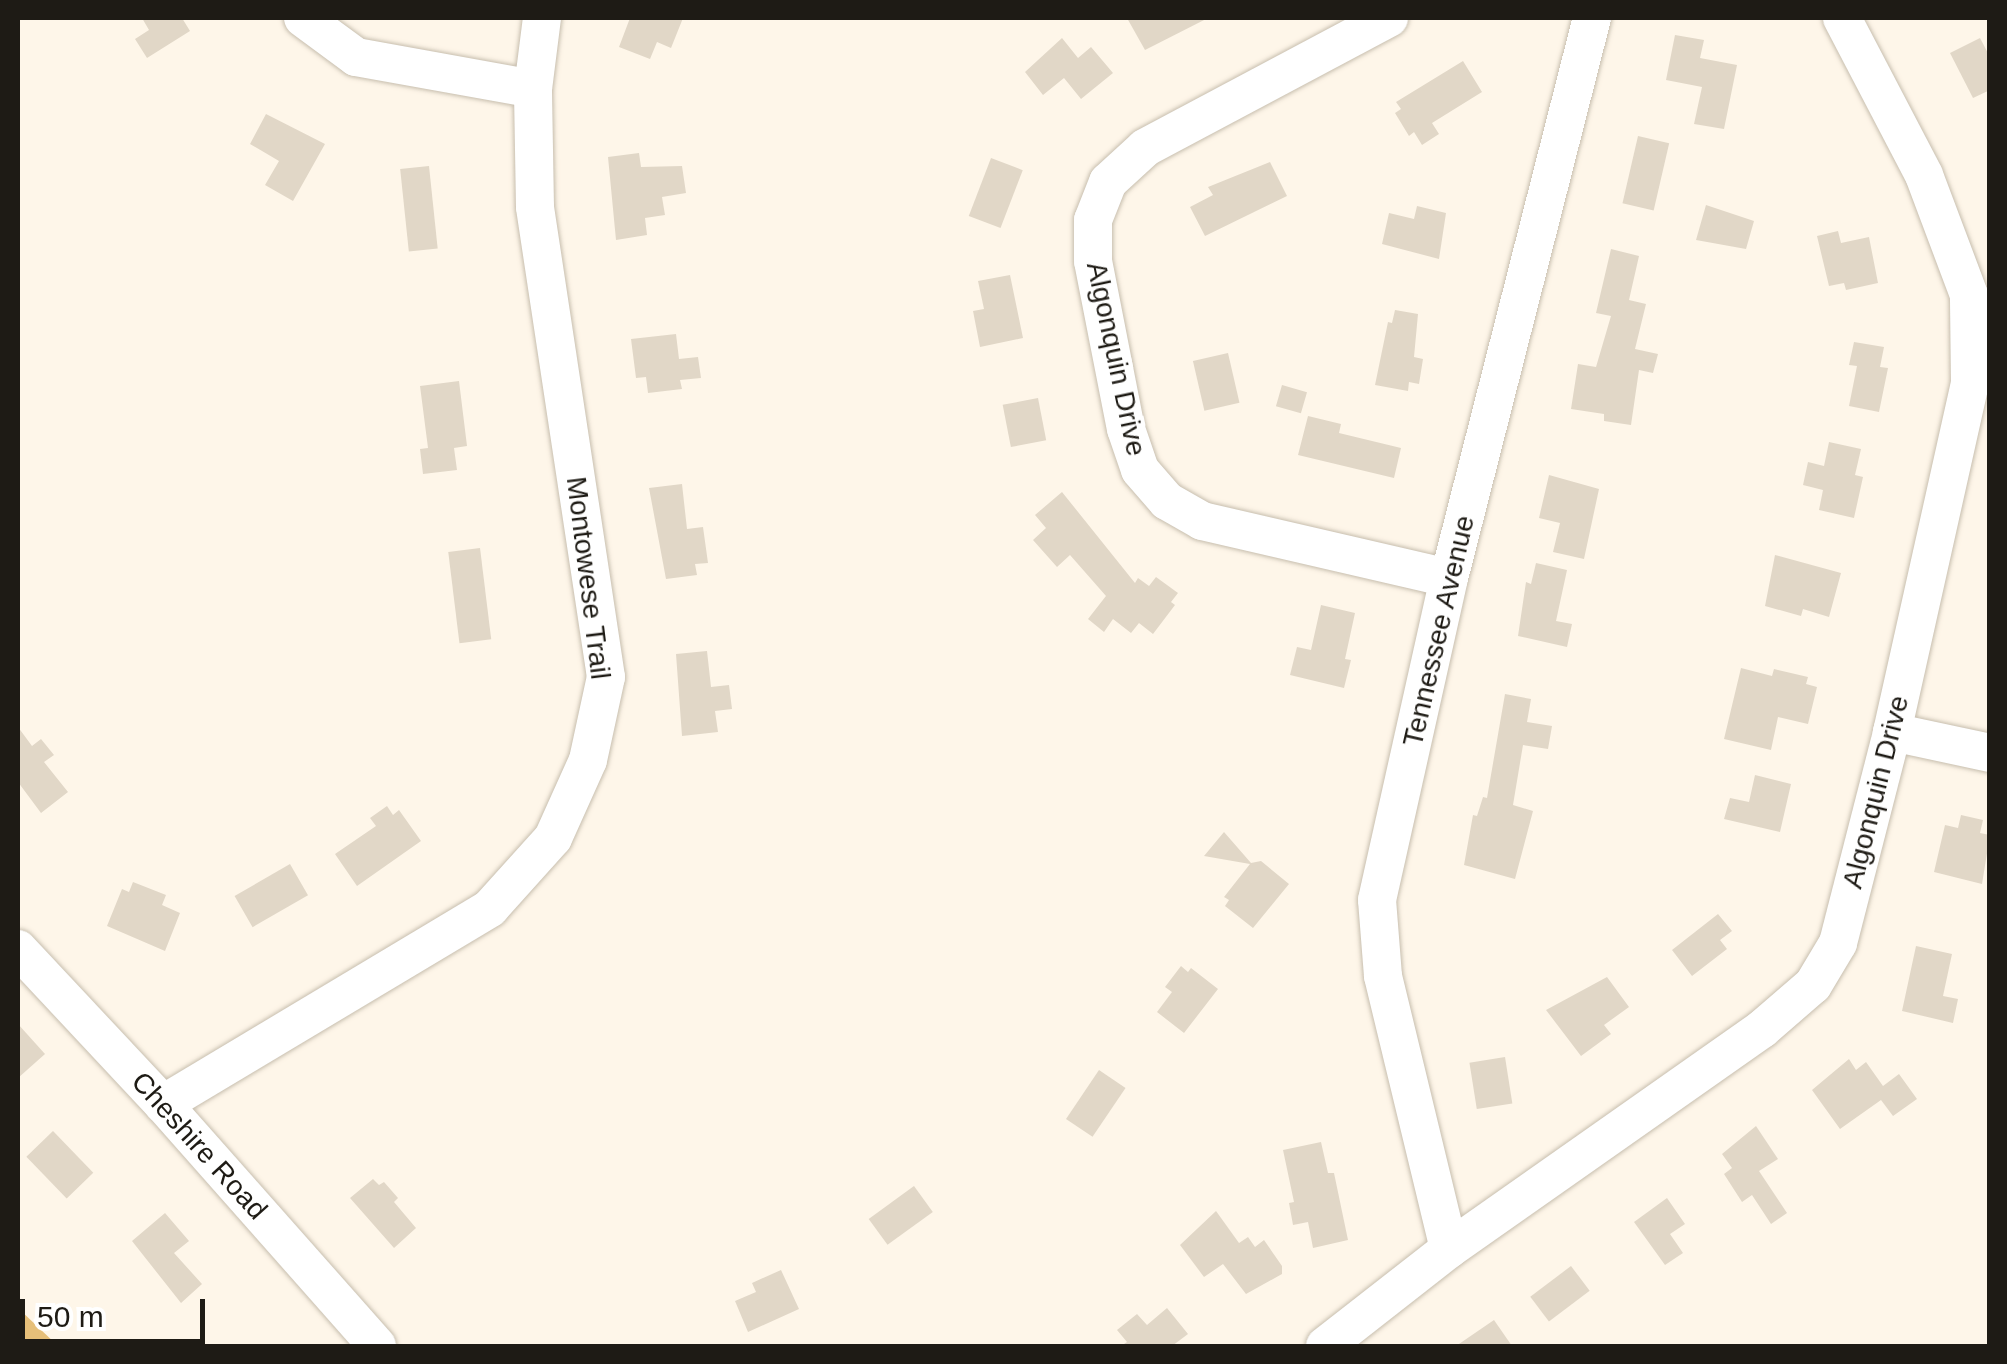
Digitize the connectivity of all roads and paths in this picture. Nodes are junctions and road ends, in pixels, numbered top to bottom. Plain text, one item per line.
1 (304, 18) edge
2 (542, 18) edge
3 (1388, 18) edge
4 (1592, 18) edge
5 (1842, 18) edge
6 (532, 89) junction
7 (1450, 578) junction
8 (1892, 732) junction
9 (1990, 753) edge
10 (18, 949) edge
11 (164, 1104) junction
12 (1449, 1249) junction
13 (377, 1346) edge
14 (1325, 1346) edge

1 - 6 street
2 - 6 street, Montowese Trail
3 - 7 street, Algonquin Drive
4 - 7 street, Tennessee Avenue
5 - 8 street, Algonquin Drive
6 - 11 street, Montowese Trail
7 - 12 street, Tennessee Avenue
8 - 9 street
8 - 12 street, Algonquin Drive
10 - 11 street, Cheshire Road
11 - 13 street, Cheshire Road
12 - 14 street, Algonquin Drive

